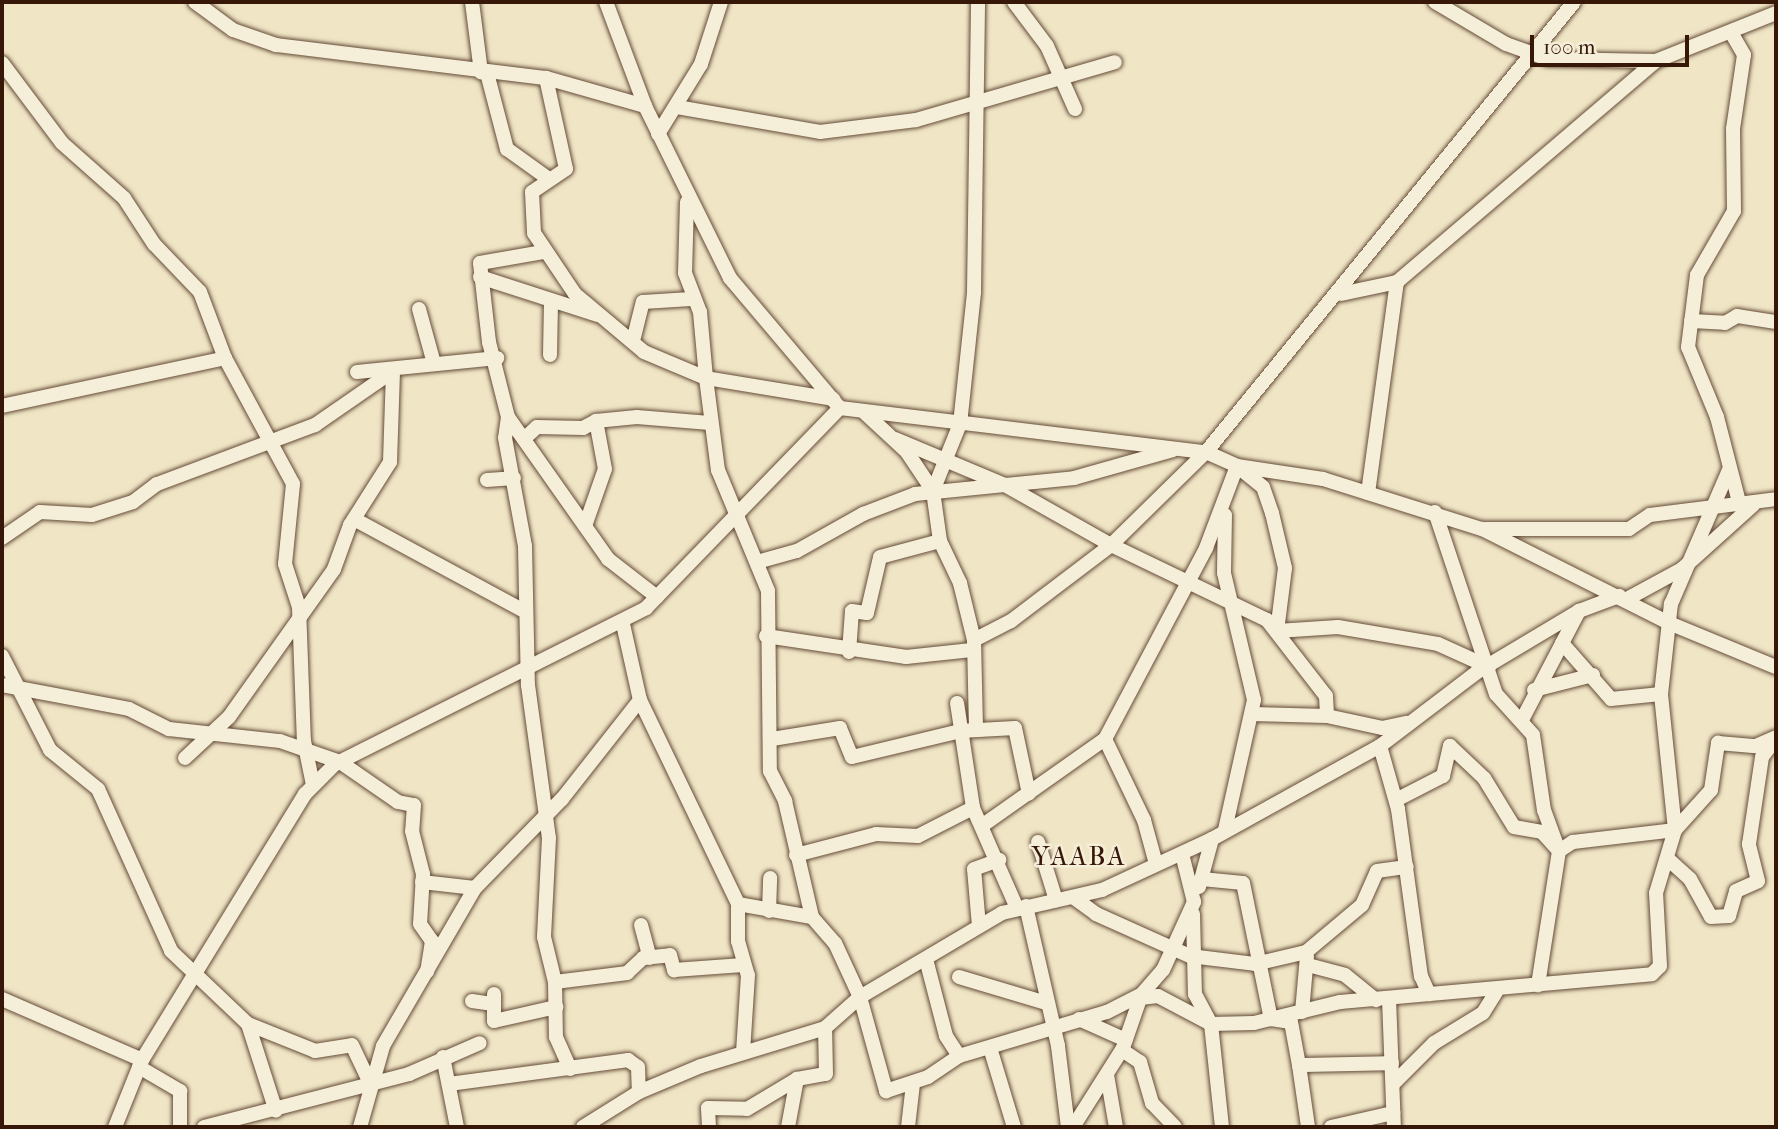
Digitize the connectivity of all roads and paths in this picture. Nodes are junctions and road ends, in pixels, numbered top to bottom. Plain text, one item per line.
1 (195, 2) edge
2 (472, 2) edge
3 (606, 2) edge
4 (721, 2) edge
5 (978, 2) edge
6 (1014, 2) edge
7 (1435, 2) edge
8 (1574, 2) edge
9 (213, 9) edge
10 (1776, 13) edge
11 (1732, 34) junction
12 (1531, 54) junction
13 (1656, 61) junction
14 (1115, 62) dead end
15 (2, 63) edge
16 (484, 73) junction
17 (546, 78) junction
18 (1065, 80) junction
19 (976, 101) junction
20 (645, 106) junction
21 (677, 107) junction
22 (1076, 109) dead end
23 (658, 134) junction
24 (546, 177) junction
25 (687, 202) junction
26 (543, 252) junction
27 (480, 278) junction
28 (1397, 282) junction
29 (1341, 294) junction
30 (691, 299) junction
31 (551, 304) junction
32 (419, 309) dead end
33 (611, 318) junction
34 (1691, 321) junction
35 (1776, 322) edge
36 (634, 337) junction
37 (550, 355) dead end
38 (225, 358) junction
39 (497, 358) junction
40 (433, 360) junction
41 (393, 370) junction
42 (357, 372) dead end
43 (706, 378) junction
44 (837, 404) junction
45 (2, 406) edge
46 (864, 412) junction
47 (508, 416) junction
48 (596, 421) junction
49 (710, 423) junction
50 (960, 424) junction
51 (525, 438) junction
52 (895, 439) junction
53 (272, 441) junction
54 (1178, 448) junction
55 (1206, 452) junction
56 (949, 462) junction
57 (1237, 466) junction
58 (1729, 470) junction
59 (514, 478) junction
60 (487, 480) dead end
61 (1005, 485) junction
62 (1776, 489) edge
63 (933, 491) junction
64 (1368, 493) junction
65 (1776, 499) edge
66 (1227, 500) junction
67 (1759, 501) junction
68 (1740, 506) junction
69 (1709, 509) junction
70 (1435, 512) junction
71 (741, 516) junction
72 (355, 519) junction
73 (585, 526) junction
74 (1482, 529) junction
75 (2, 538) edge
76 (940, 541) junction
77 (1111, 545) junction
78 (757, 562) junction
79 (1682, 569) junction
80 (1185, 582) junction
81 (657, 597) junction
82 (1229, 598) junction
83 (1623, 598) junction
84 (522, 610) junction
85 (1579, 611) junction
86 (299, 612) junction
87 (1669, 623) junction
88 (623, 624) junction
89 (1277, 631) junction
90 (766, 636) junction
91 (1562, 643) junction
92 (973, 645) junction
93 (849, 652) junction
94 (2, 656) edge
95 (1776, 667) edge
96 (531, 668) junction
97 (1489, 668) junction
98 (1593, 675) junction
99 (9, 686) edge
100 (1534, 690) junction
101 (1661, 694) junction
102 (640, 700) junction
103 (957, 703) dead end
104 (1252, 714) junction
105 (1327, 716) junction
106 (1523, 718) junction
107 (1411, 722) junction
108 (976, 730) junction
109 (213, 731) junction
110 (960, 731) junction
111 (772, 739) junction
112 (1105, 739) junction
113 (1773, 740) edge
114 (1380, 746) junction
115 (306, 750) junction
116 (185, 758) dead end
117 (340, 762) junction
118 (313, 785) junction
119 (1029, 794) junction
120 (1396, 800) junction
121 (973, 808) junction
122 (545, 817) junction
123 (983, 825) junction
124 (1225, 830) junction
125 (1675, 830) junction
126 (1212, 839) junction
127 (1038, 842) dead end
128 (1559, 851) junction
129 (1182, 854) junction
130 (796, 855) junction
131 (999, 860) junction
132 (1669, 860) junction
133 (1156, 864) junction
134 (1407, 867) junction
135 (770, 878) dead end
136 (1202, 879) junction
137 (422, 883) junction
138 (475, 888) junction
139 (1073, 897) junction
140 (1056, 900) junction
141 (1194, 902) junction
142 (738, 904) junction
143 (1021, 907) junction
144 (769, 911) junction
145 (812, 916) junction
146 (641, 925) dead end
147 (979, 926) junction
148 (1175, 945) junction
149 (1190, 956) junction
150 (650, 958) junction
151 (1307, 958) junction
152 (927, 963) junction
153 (1255, 964) junction
154 (743, 965) junction
155 (426, 972) junction
156 (193, 974) junction
157 (959, 977) dead end
158 (555, 982) junction
159 (1538, 985) junction
160 (1496, 992) junction
161 (1429, 994) junction
162 (860, 997) junction
163 (1141, 997) junction
164 (2, 999) edge
165 (1382, 999) junction
166 (472, 1001) dead end
167 (1046, 1003) junction
168 (556, 1007) junction
169 (1302, 1012) junction
170 (1079, 1019) junction
171 (1271, 1019) junction
172 (248, 1024) junction
173 (1051, 1024) junction
174 (1211, 1024) junction
175 (825, 1028) junction
176 (480, 1043) dead end
177 (1124, 1045) junction
178 (991, 1051) junction
179 (743, 1054) junction
180 (959, 1056) junction
181 (443, 1057) junction
182 (1392, 1063) junction
183 (141, 1064) junction
184 (1298, 1065) junction
185 (570, 1069) junction
186 (1107, 1075) junction
187 (797, 1079) junction
188 (449, 1084) junction
189 (913, 1084) junction
190 (1393, 1084) junction
191 (371, 1085) junction
192 (639, 1092) junction
193 (276, 1111) junction
194 (1394, 1120) edge
195 (226, 1126) edge
196 (116, 1127) edge
197 (180, 1127) edge
198 (204, 1127) edge
199 (360, 1127) edge
200 (457, 1127) edge
201 (583, 1127) edge
202 (709, 1127) edge
203 (788, 1127) edge
204 (908, 1127) edge
205 (1014, 1127) edge
206 (1071, 1127) edge
207 (1116, 1127) edge
208 (1175, 1127) edge
209 (1222, 1127) edge
210 (1308, 1127) edge
211 (1331, 1127) edge

1 - 9 street
2 - 16 street
3 - 20 street
4 - 21 street
5 - 19 street
6 - 18 street
7 - 12 street
8 - 12 street
9 - 16 street
10 - 11 street
11 - 13 street
11 - 34 street
12 - 13 street
12 - 29 street
13 - 28 street
14 - 18 street
15 - 38 street
16 - 17 street
16 - 24 street
17 - 20 street
17 - 24 street
18 - 19 street
18 - 22 street
19 - 21 street
19 - 50 street
20 - 23 street
21 - 23 street
23 - 25 street
24 - 26 street
25 - 30 street
25 - 44 street
26 - 27 street
26 - 33 street
27 - 31 street
27 - 39 street
28 - 29 street
28 - 64 street
29 - 55 street
30 - 36 street
30 - 43 street
31 - 33 street
31 - 37 street
32 - 40 street
33 - 36 street
34 - 35 street
34 - 58 street
36 - 43 street
38 - 45 street
38 - 53 street
39 - 40 street
39 - 47 street
40 - 41 street
41 - 42 street
41 - 53 street
41 - 72 street
43 - 44 street
43 - 49 street
44 - 46 street
44 - 71 street
46 - 50 street
46 - 52 street
47 - 51 street
47 - 59 street
48 - 49 street
48 - 51 street
48 - 73 street
49 - 71 street
50 - 54 street
50 - 56 street
51 - 73 street
52 - 56 street
52 - 63 street
53 - 75 street
53 - 86 street
54 - 55 street
54 - 61 street
55 - 57 street
55 - 77 street
56 - 61 street
56 - 63 street
57 - 64 street
57 - 66 street
57 - 89 street
58 - 68 street
58 - 69 street
59 - 60 street
59 - 84 street
61 - 63 street
61 - 77 street
62 - 67 street
63 - 76 street
63 - 78 street
64 - 70 street
65 - 67 street
66 - 80 street
66 - 82 street
67 - 68 street
67 - 79 street
68 - 69 street
69 - 74 street
69 - 79 street
70 - 74 street
70 - 97 street
71 - 78 street
71 - 81 street
72 - 84 street
72 - 86 street
73 - 81 street
74 - 83 street
76 - 92 street
76 - 93 street
77 - 80 street
77 - 92 street
78 - 90 street
79 - 83 street
79 - 87 street
80 - 82 street
80 - 112 street
81 - 88 street
82 - 89 street
82 - 104 street
83 - 85 street
83 - 87 street
84 - 96 street
85 - 91 street
85 - 97 street
86 - 109 street
86 - 115 street
87 - 95 street
87 - 101 street
88 - 96 street
88 - 102 street
89 - 97 street
89 - 105 street
90 - 93 street
90 - 111 street
91 - 98 street
91 - 100 street
92 - 93 street
92 - 108 street
94 - 99 street
96 - 117 street
96 - 122 street
97 - 106 street
97 - 107 street
98 - 100 street
98 - 101 street
99 - 109 street
99 - 156 street
100 - 106 street
101 - 125 street
102 - 122 street
102 - 142 street
103 - 110 street
104 - 105 street
104 - 124 street
105 - 107 street
106 - 128 street
107 - 114 street
108 - 110 street
108 - 119 street
109 - 115 street
109 - 116 street
110 - 111 street
110 - 121 street
111 - 130 street
112 - 119 street
112 - 133 street
113 - 125 street
113 - 132 street
114 - 120 street
114 - 124 street
115 - 117 street
115 - 118 street
117 - 118 street
117 - 137 street
118 - 156 street
119 - 123 street
120 - 128 street
120 - 134 street
121 - 123 street
121 - 130 street
122 - 138 street
122 - 158 street
123 - 131 street
124 - 126 street
125 - 128 street
125 - 132 street
126 - 129 street
126 - 136 street
127 - 140 street
128 - 159 street
129 - 133 street
129 - 141 street
130 - 145 street
131 - 143 street
131 - 147 street
132 - 159 street
133 - 139 street
134 - 151 street
134 - 161 street
135 - 144 street
136 - 141 street
136 - 153 street
137 - 138 street
137 - 155 street
138 - 155 street
139 - 140 street
139 - 148 street
140 - 143 street
141 - 148 street
141 - 149 street
142 - 144 street
142 - 154 street
143 - 147 street
143 - 167 street
144 - 145 street
145 - 162 street
146 - 150 street
147 - 152 street
148 - 149 street
148 - 163 street
149 - 153 street
149 - 174 street
150 - 154 street
150 - 158 street
151 - 153 street
151 - 165 street
151 - 169 street
152 - 162 street
152 - 180 street
153 - 171 street
154 - 179 street
155 - 191 street
156 - 172 street
156 - 183 street
157 - 167 street
158 - 168 street
159 - 160 street
160 - 161 street
160 - 190 street
161 - 165 street
162 - 175 street
162 - 189 street
163 - 170 street
163 - 174 street
163 - 177 street
164 - 183 street
165 - 169 street
165 - 182 street
166 - 168 street
167 - 173 street
168 - 185 street
169 - 171 street
170 - 173 street
170 - 177 street
171 - 174 street
171 - 184 street
172 - 191 street
172 - 193 street
173 - 178 street
173 - 206 street
174 - 209 street
175 - 179 street
175 - 187 street
176 - 181 street
177 - 186 street
177 - 208 street
178 - 180 street
178 - 205 street
179 - 192 street
180 - 189 street
181 - 188 street
181 - 191 street
182 - 184 street
182 - 190 street
183 - 196 street
183 - 197 street
184 - 210 street
185 - 188 street
185 - 192 street
186 - 206 street
186 - 207 street
187 - 202 street
187 - 203 street
188 - 200 street
189 - 204 street
190 - 194 street
191 - 193 street
191 - 199 street
192 - 201 street
193 - 195 street
194 - 211 street
195 - 198 street

